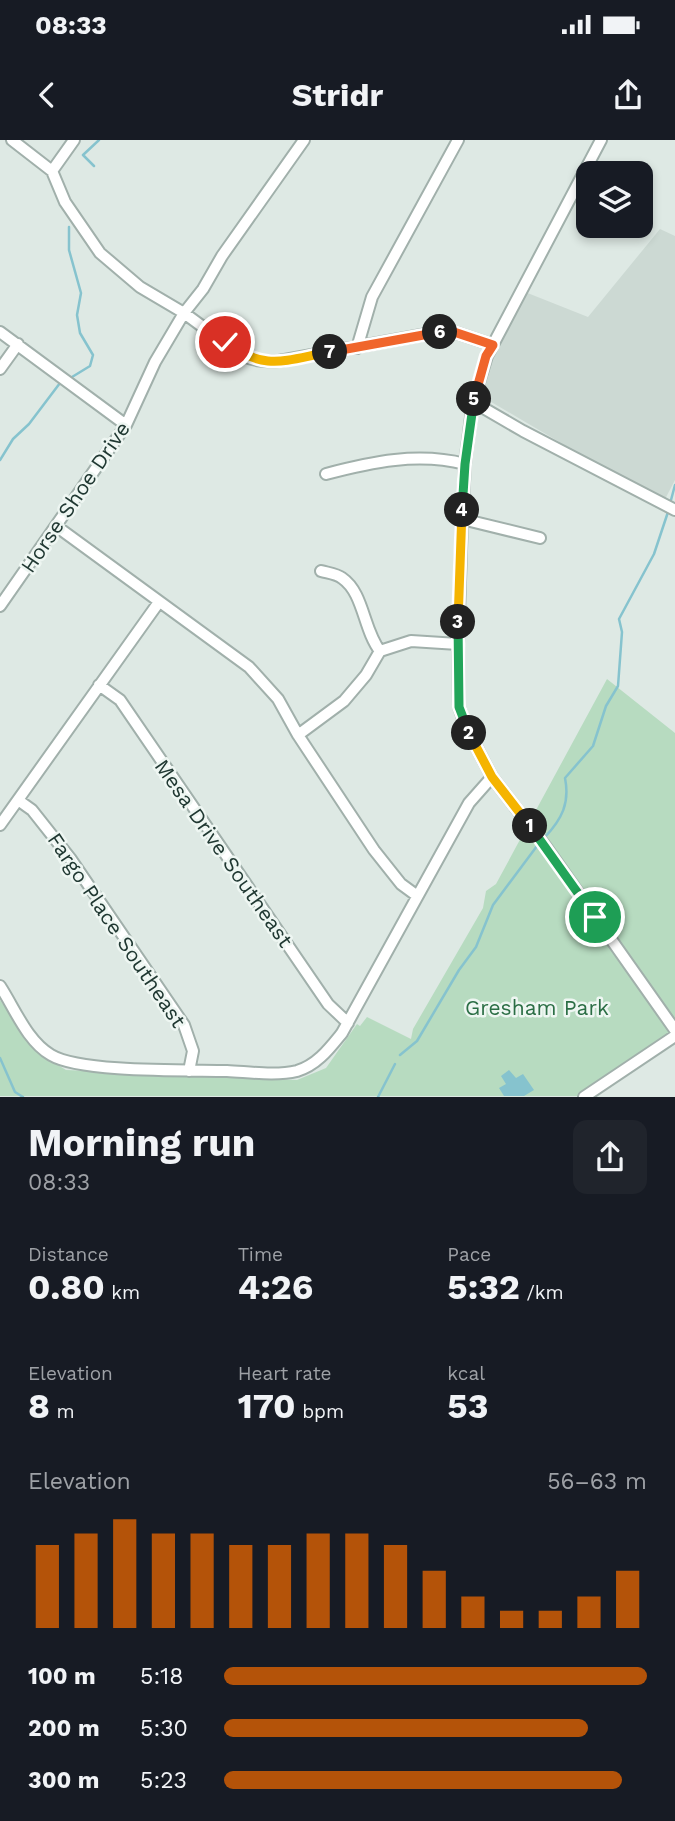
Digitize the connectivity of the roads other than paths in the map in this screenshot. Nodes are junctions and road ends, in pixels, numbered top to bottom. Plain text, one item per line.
1 (12, 140) edge
2 (74, 140) edge
3 (304, 140) edge
4 (458, 140) edge
5 (601, 140) edge
6 (52, 170) junction
7 (184, 313) junction
8 (0, 332) edge
9 (18, 345) junction
10 (493, 345) junction
11 (357, 348) junction
12 (0, 369) edge
13 (473, 401) junction
14 (126, 425) junction
15 (465, 464) junction
16 (326, 474) dead end
17 (675, 510) edge
18 (462, 519) junction
19 (56, 526) junction
20 (540, 538) dead end
21 (321, 571) dead end
22 (159, 602) junction
23 (0, 606) edge
24 (458, 644) junction
25 (380, 650) junction
26 (99, 685) junction
27 (298, 735) junction
28 (492, 777) junction
29 (18, 800) junction
30 (0, 825) edge
31 (416, 895) junction
32 (0, 986) edge
33 (348, 1023) junction
34 (675, 1030) edge
35 (675, 1036) edge
36 (189, 1071) junction
37 (584, 1097) edge

1 - 6 street
2 - 6 street
3 - 7 street, Horse Shoe Drive
4 - 11 street
5 - 10 street
6 - 7 street
7 - 11 street
7 - 14 street, Horse Shoe Drive
8 - 9 street
9 - 12 street
9 - 14 street
10 - 11 street
10 - 13 street
13 - 15 street
13 - 17 street
14 - 19 street, Horse Shoe Drive
15 - 16 street
15 - 18 street
18 - 20 street
18 - 24 street
19 - 22 street
19 - 23 street, Horse Shoe Drive
21 - 25 street
22 - 26 street
22 - 27 street
24 - 25 street
24 - 28 street
25 - 27 street
26 - 29 street
26 - 33 street, Mesa Drive Southeast
27 - 31 street
28 - 31 street
28 - 34 street
29 - 30 street
29 - 36 street, Fargo Place Southeast
31 - 33 street
32 - 36 street
33 - 36 street
35 - 37 street

